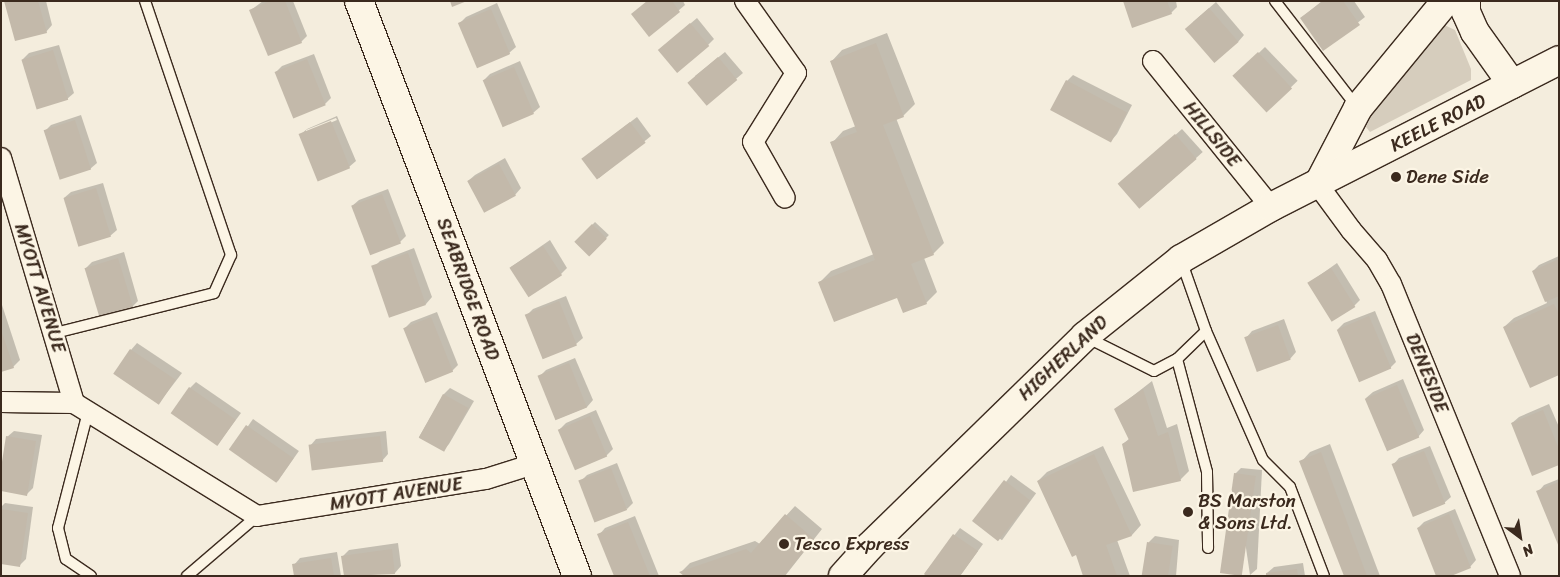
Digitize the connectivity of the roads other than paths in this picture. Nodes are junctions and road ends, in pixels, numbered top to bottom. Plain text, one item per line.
1 (145, 1) edge
2 (360, 1) edge
3 (745, 1) edge
4 (1274, 1) edge
5 (1446, 1) edge
6 (1466, 1) edge
7 (1559, 60) edge
8 (1153, 61) dead end
9 (1512, 84) junction
10 (1358, 108) junction
11 (1, 158) edge
12 (1318, 185) junction
13 (785, 198) dead end
14 (1271, 207) junction
15 (1181, 259) junction
16 (1206, 331) junction
17 (54, 333) junction
18 (1085, 336) junction
19 (1177, 359) junction
20 (1, 402) edge
21 (81, 408) junction
22 (534, 464) junction
23 (257, 516) junction
24 (1208, 548) dead end
25 (91, 576) edge
26 (187, 576) edge
27 (577, 576) edge
28 (843, 576) edge
29 (1324, 576) edge
30 (1510, 576) edge

1 - 17 lane
2 - 22 main road, SEABRIDGE ROAD
3 - 13 street
4 - 10 lane
5 - 10 main road
6 - 9 main road
7 - 9 main road, KEELE ROAD
8 - 14 street, HILLSIDE
9 - 12 main road, KEELE ROAD
10 - 12 main road
11 - 17 street, MYOTT AVENUE
12 - 14 main road, HIGHERLAND
12 - 30 street, DENESIDE
14 - 15 main road, HIGHERLAND
15 - 16 lane
15 - 18 main road, HIGHERLAND
16 - 19 lane
16 - 29 lane
17 - 21 street, MYOTT AVENUE
18 - 19 lane
18 - 28 main road, HIGHERLAND
19 - 24 lane
20 - 21 street
21 - 23 street
21 - 25 lane
22 - 23 street, MYOTT AVENUE
22 - 27 main road, SEABRIDGE ROAD
23 - 26 lane

